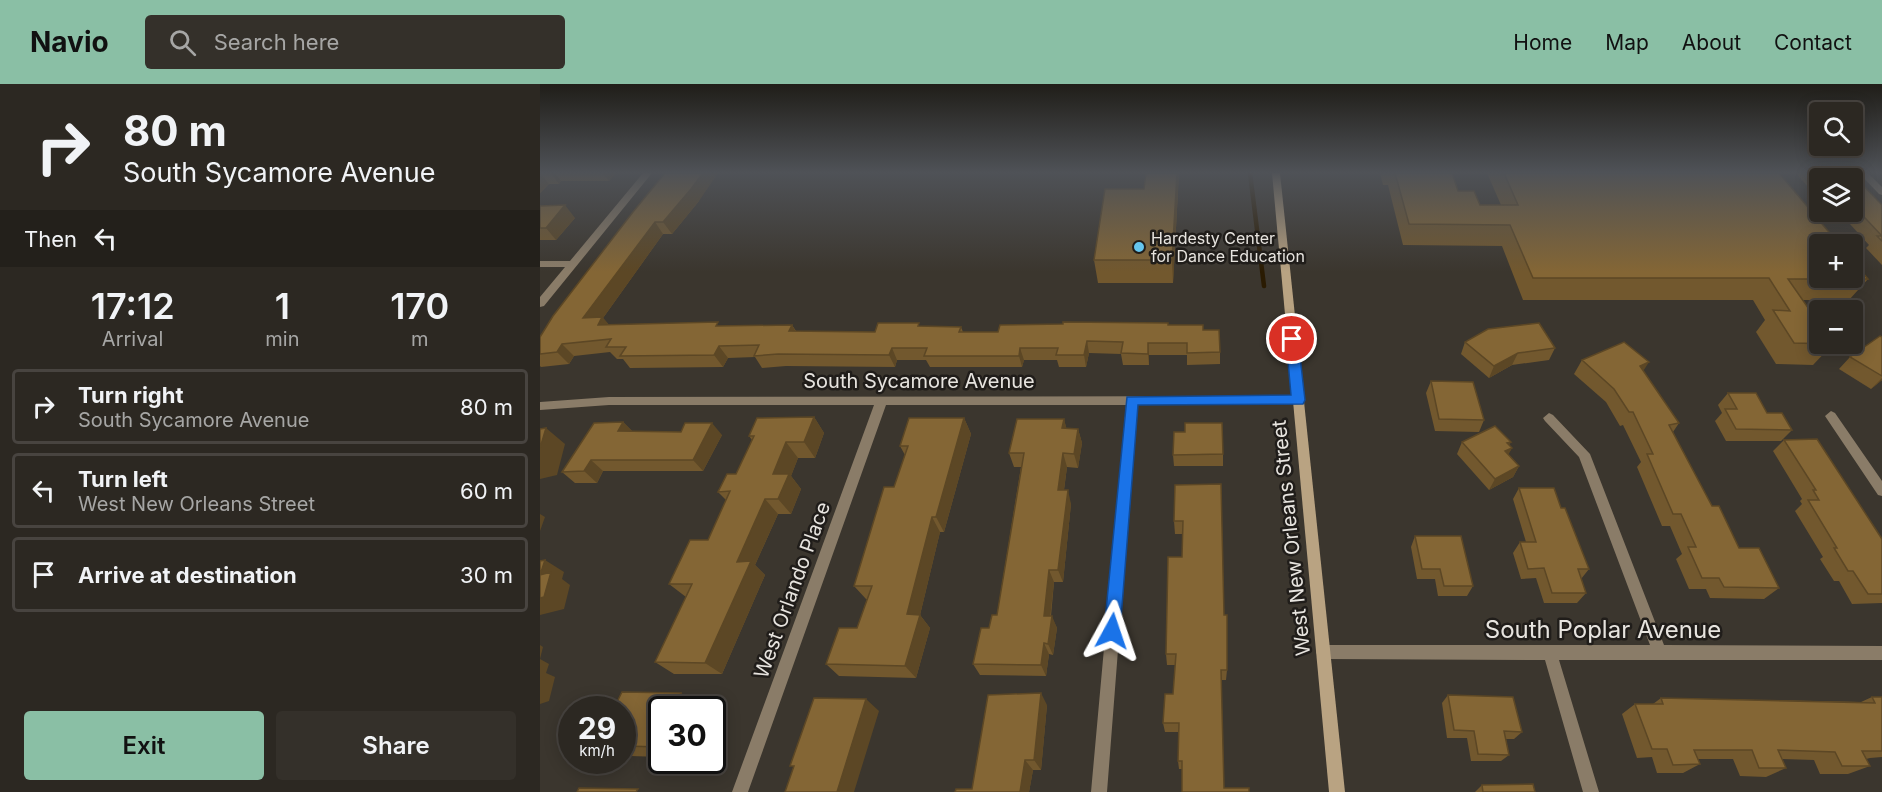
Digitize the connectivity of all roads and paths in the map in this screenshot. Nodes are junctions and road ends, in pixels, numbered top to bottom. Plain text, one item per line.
1 (620, 206) edge
2 (1279, 206) edge
3 (540, 264) edge
4 (572, 264) junction
5 (540, 304) edge
6 (882, 400) junction
7 (1132, 400) junction
8 (1298, 400) junction
9 (540, 406) edge
10 (1831, 416) dead end
11 (1549, 418) dead end
12 (1882, 491) edge
13 (1323, 652) junction
14 (1550, 653) junction
15 (1660, 653) junction
16 (1882, 653) edge
17 (740, 792) edge
18 (1099, 792) edge
19 (1337, 792) edge
20 (1591, 792) edge

1 - 4 street
2 - 8 main road, West New Orleans Street
3 - 4 street
4 - 5 street
6 - 7 street, South Sycamore Avenue
6 - 9 street, South Sycamore Avenue
6 - 17 street, West Orlando Place
7 - 8 street, South Sycamore Avenue
7 - 18 street
8 - 13 main road, West New Orleans Street
10 - 12 street
11 - 15 street
13 - 14 street, South Poplar Avenue
13 - 19 main road, West New Orleans Street
14 - 15 street, South Poplar Avenue
14 - 20 street
15 - 16 street, South Poplar Avenue

